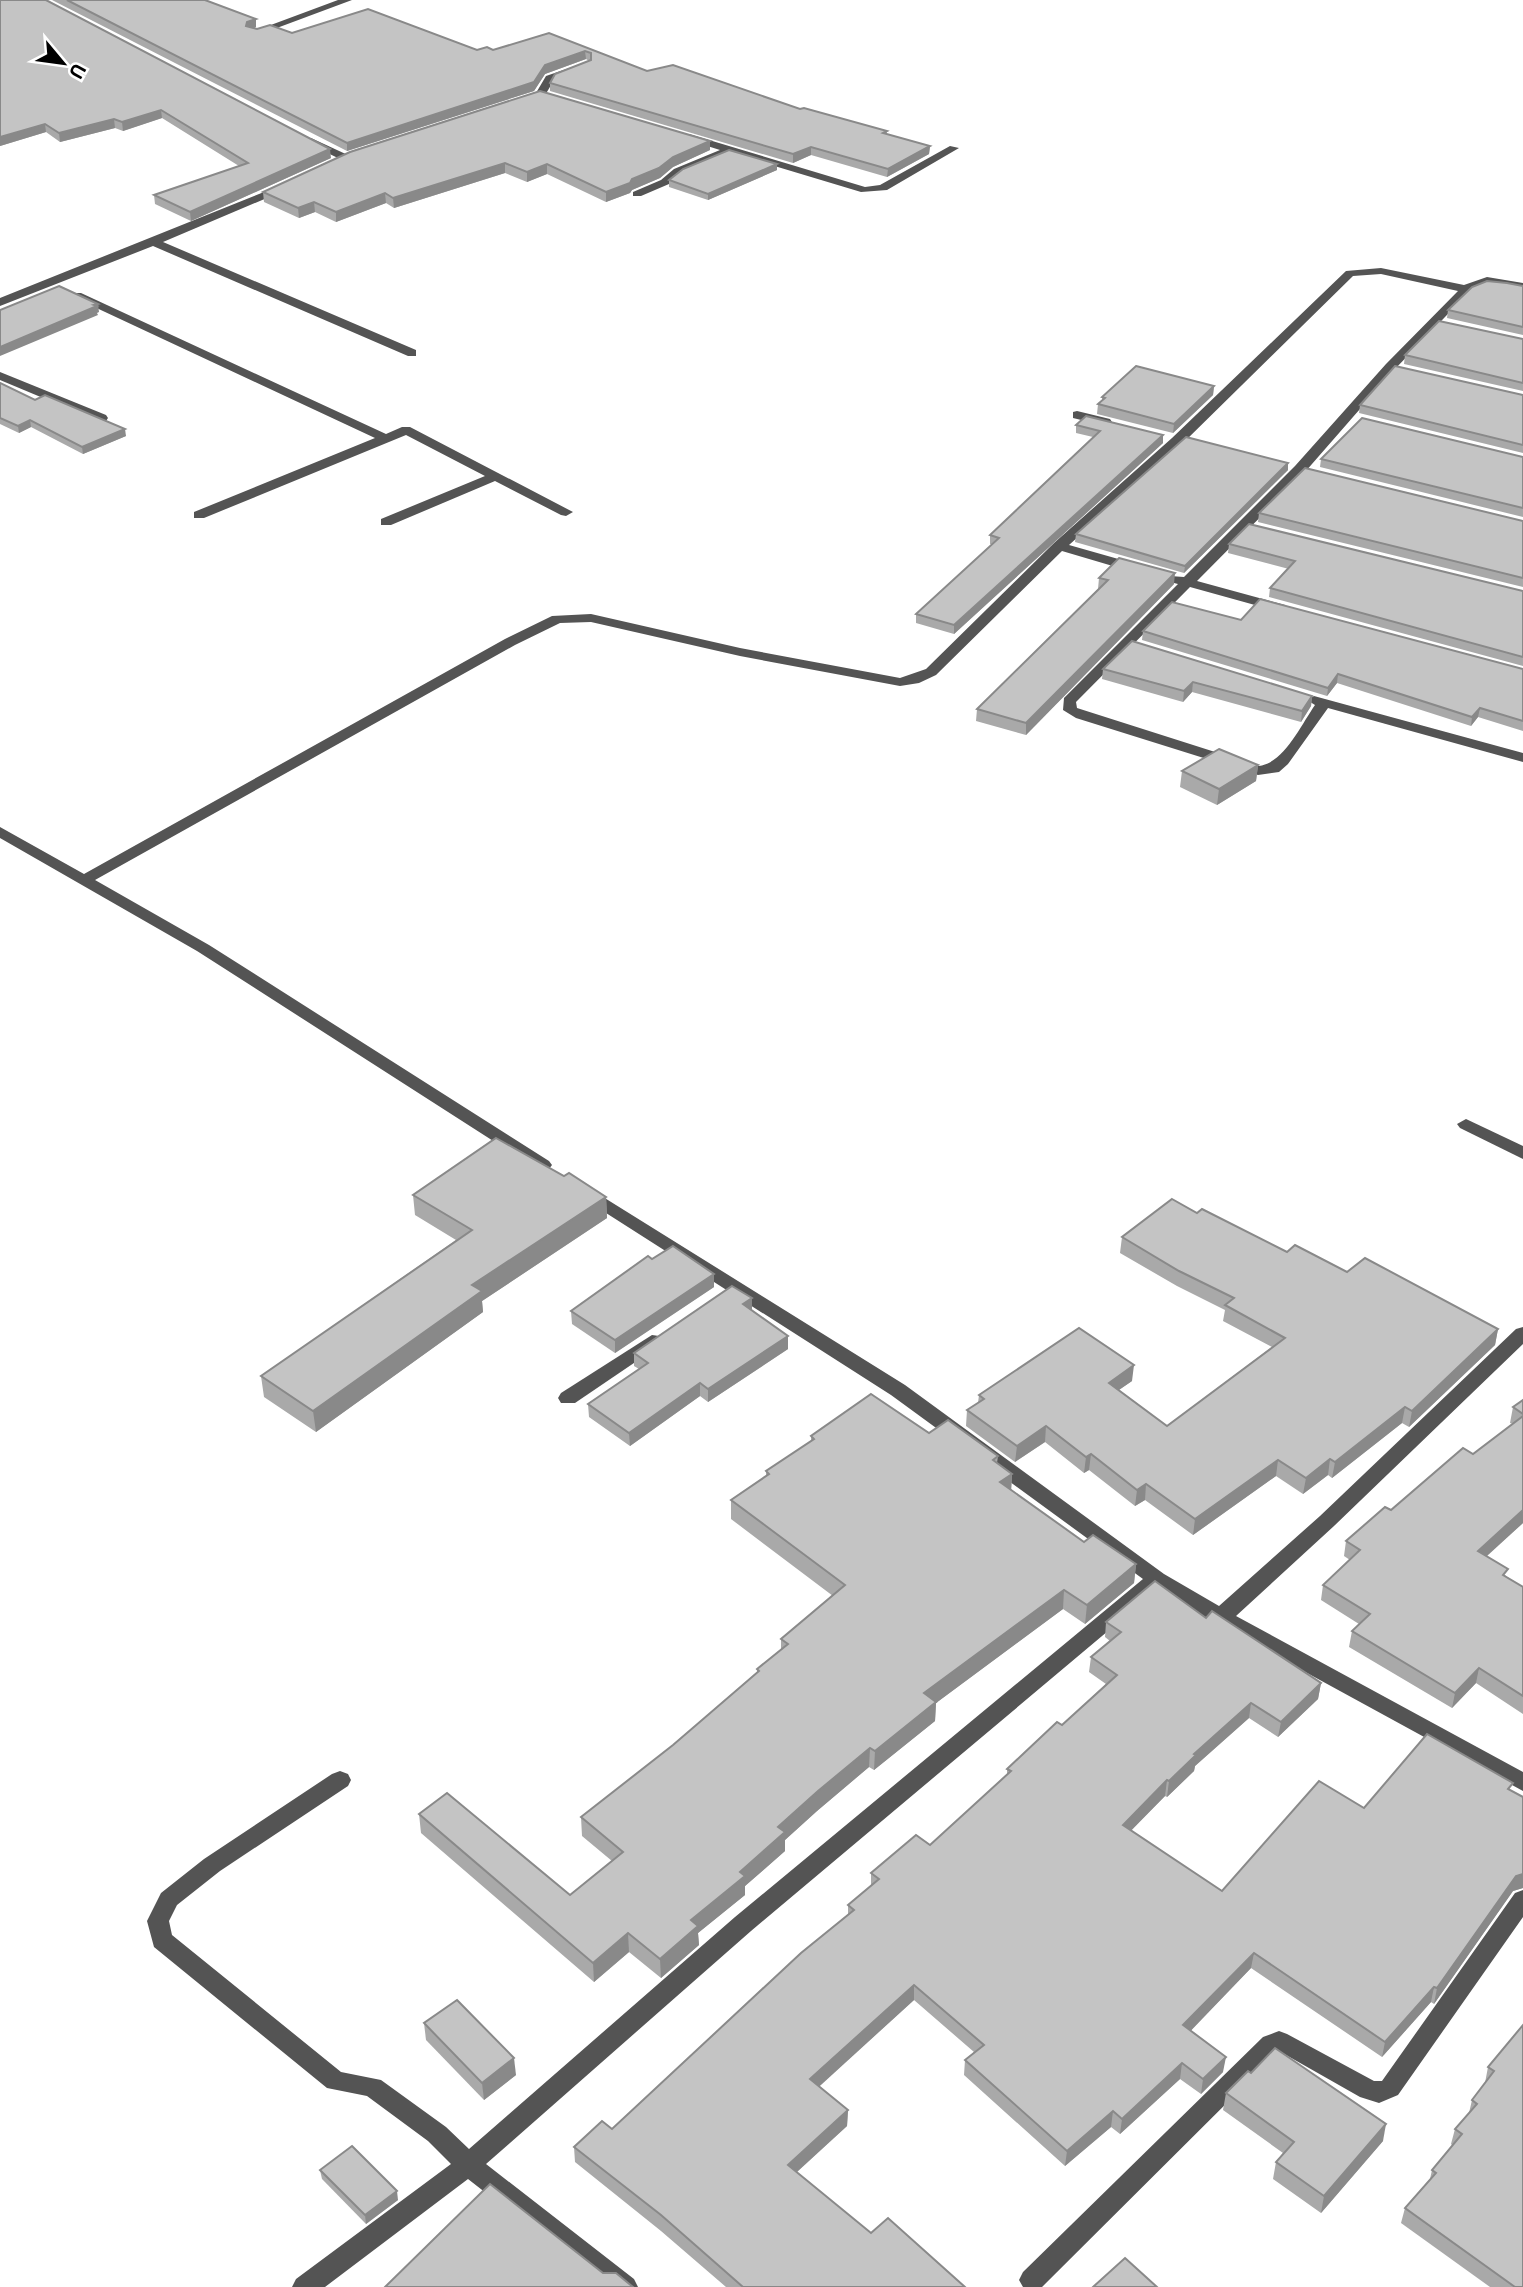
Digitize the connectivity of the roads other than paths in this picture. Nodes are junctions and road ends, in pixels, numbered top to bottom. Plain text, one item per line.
1 (346, 0) edge
2 (254, 33) edge
3 (585, 65) edge
4 (540, 95) junction
5 (553, 99) edge
6 (514, 103) edge
7 (671, 132) edge
8 (297, 133) edge
9 (954, 148) dead end
10 (731, 149) junction
11 (359, 154) edge
12 (346, 159) junction
13 (334, 164) edge
14 (297, 181) edge
15 (637, 194) edge
16 (153, 242) junction
17 (52, 283) junction
18 (1523, 287) edge
19 (1466, 289) junction
20 (0, 302) edge
21 (412, 353) dead end
22 (0, 376) edge
23 (1077, 415) dead end
24 (102, 418) edge
25 (1114, 425) edge
26 (385, 438) junction
27 (495, 475) junction
28 (566, 512) dead end
29 (199, 515) dead end
30 (386, 522) dead end
31 (1059, 546) junction
32 (1184, 582) junction
33 (1289, 610) edge
34 (1298, 695) edge
35 (1324, 703) junction
36 (1523, 758) edge
37 (0, 832) edge
38 (84, 880) junction
39 (1466, 1124) dead end
40 (1523, 1153) edge
41 (733, 1286) junction
42 (711, 1301) edge
43 (667, 1331) edge
44 (1523, 1334) edge
45 (568, 1398) dead end
46 (1157, 1579) junction
47 (1221, 1617) junction
48 (340, 1780) dead end
49 (1523, 1782) edge
50 (1523, 1899) edge
51 (468, 2165) junction
52 (1032, 2280) dead end
53 (305, 2287) edge
54 (625, 2287) edge

1 - 2 street
3 - 4 street
4 - 5 street
4 - 6 street
7 - 10 street
8 - 12 street
9 - 10 street
10 - 15 street
11 - 12 street
12 - 13 street
14 - 16 street
16 - 17 street
16 - 21 street
17 - 20 street
17 - 26 street
18 - 19 street
19 - 31 street
19 - 32 street
22 - 24 street
23 - 25 street
26 - 27 street
26 - 29 street
27 - 28 street
27 - 30 street
31 - 32 street
31 - 38 street
32 - 33 street
32 - 35 street
34 - 35 street
35 - 36 street
37 - 38 street
38 - 41 street
39 - 40 street
41 - 42 street
41 - 46 street
43 - 45 street
44 - 47 street
46 - 47 street
46 - 51 street
47 - 49 street
48 - 51 street
50 - 52 street
51 - 53 street
51 - 54 street

